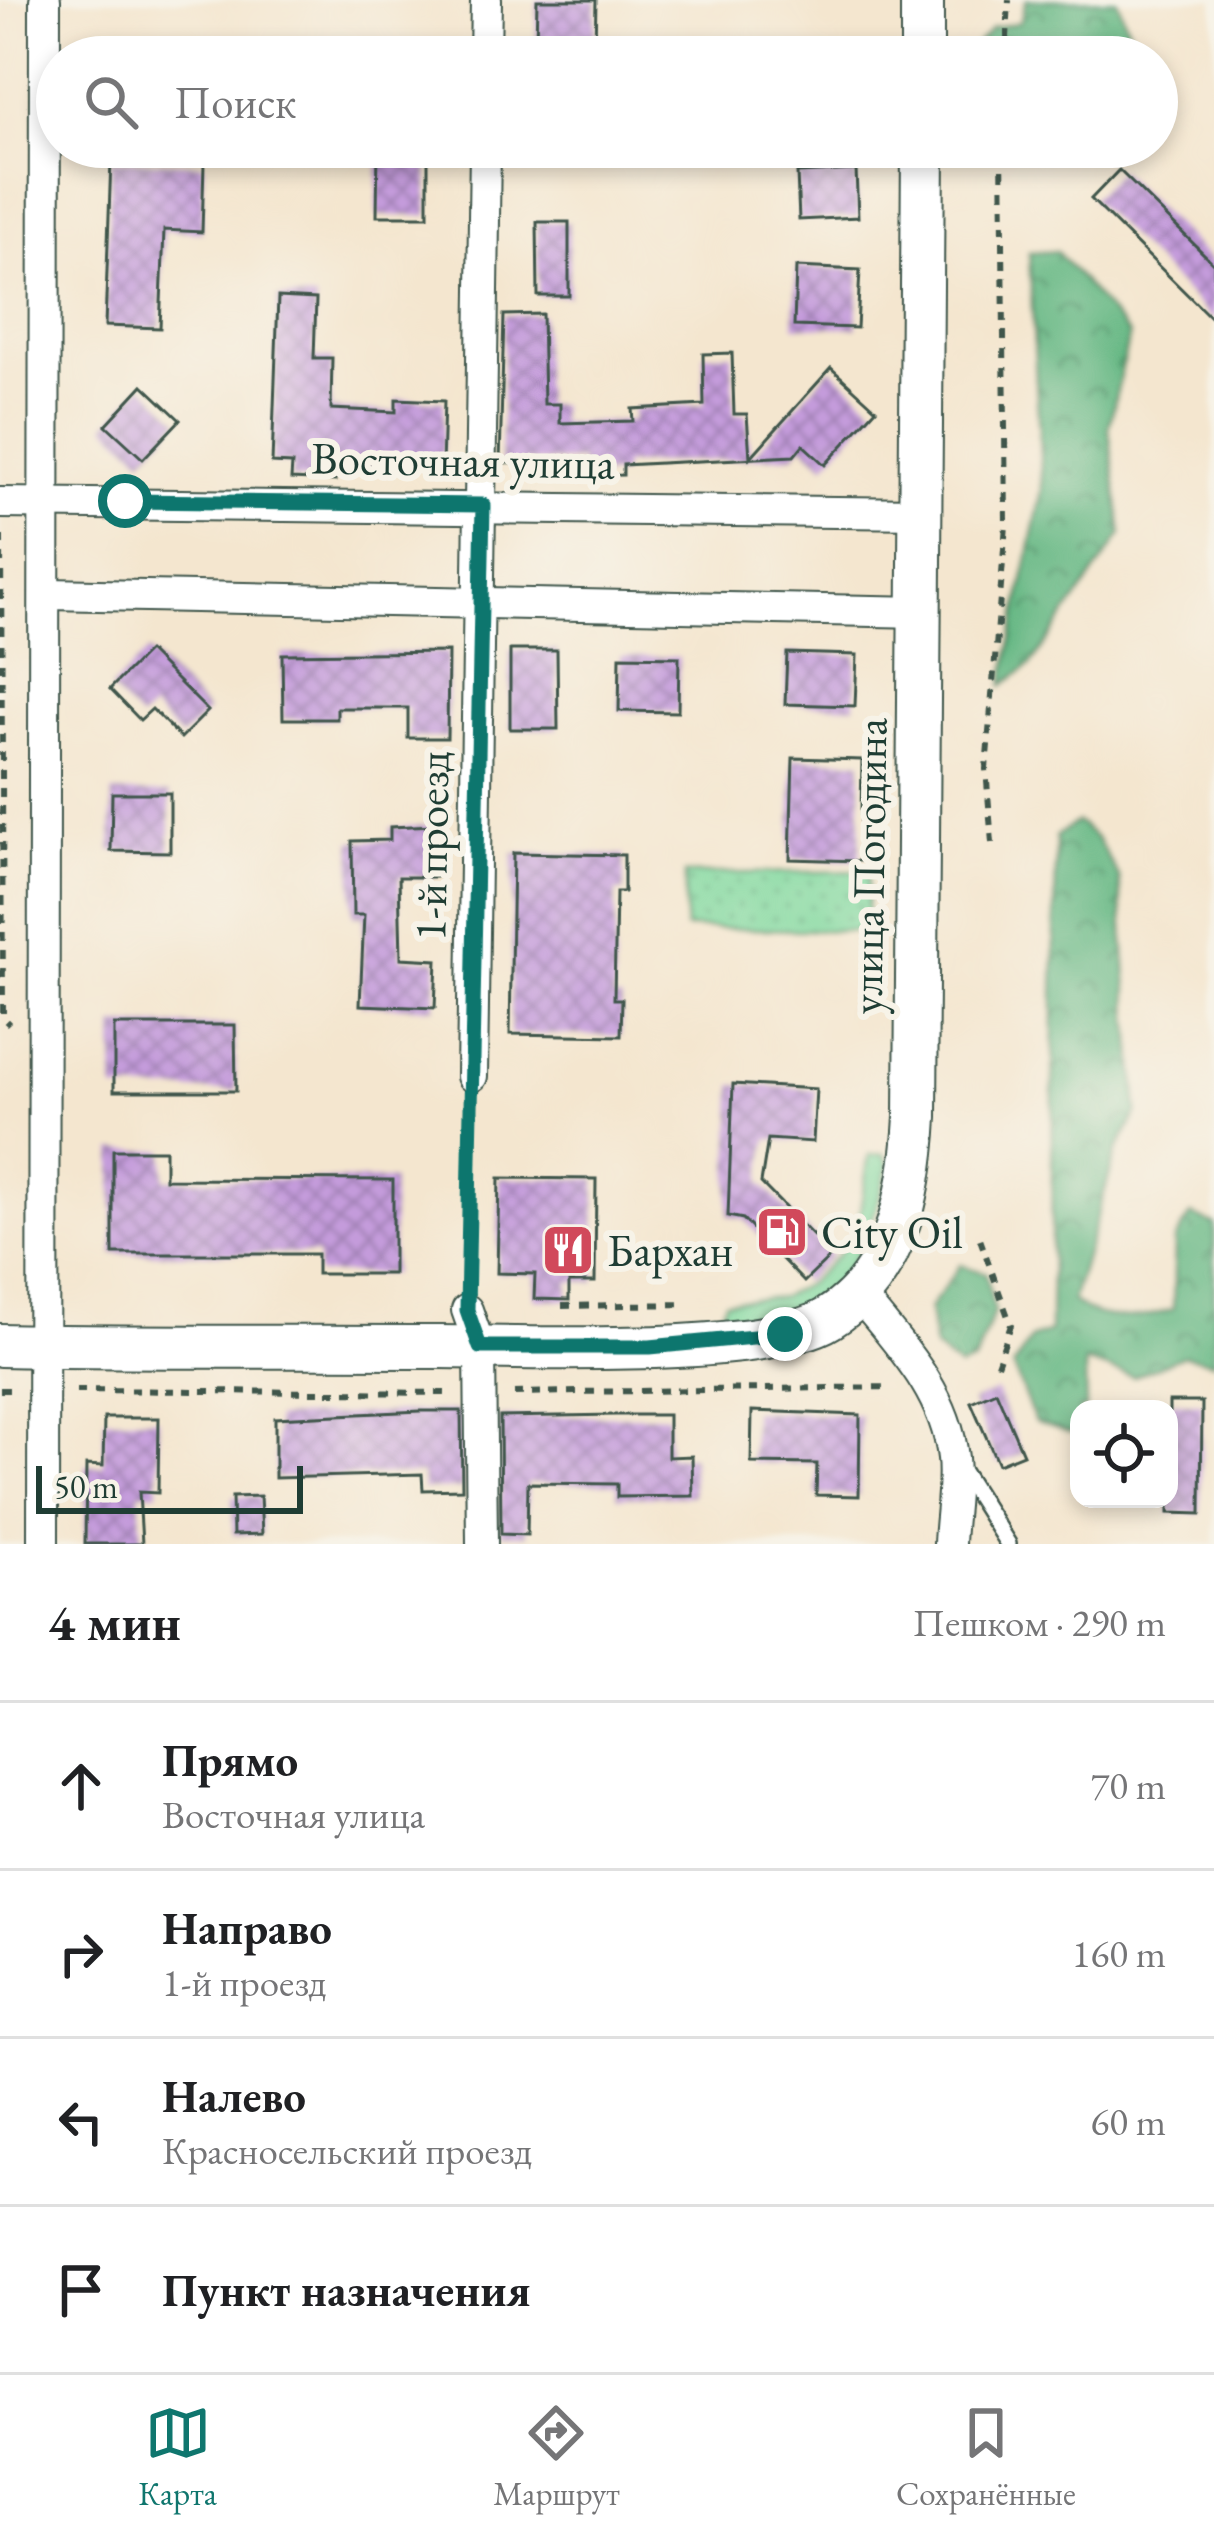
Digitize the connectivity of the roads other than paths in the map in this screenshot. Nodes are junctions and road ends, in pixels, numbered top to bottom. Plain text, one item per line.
1 (46, 0) edge
2 (486, 0) edge
3 (922, 0) edge
4 (46, 36) edge
5 (485, 36) edge
6 (922, 36) edge
7 (47, 168) edge
8 (485, 168) edge
9 (922, 168) edge
10 (48, 501) junction
11 (0, 502) edge
12 (483, 505) junction
13 (924, 513) junction
14 (48, 594) junction
15 (481, 603) junction
16 (923, 612) junction
17 (472, 1076) road end
18 (858, 1294) junction
19 (474, 1328) junction
20 (0, 1345) edge
21 (43, 1346) junction
22 (953, 1457) junction
23 (43, 1544) edge
24 (482, 1544) edge
25 (949, 1544) edge
26 (1008, 1544) edge

1 - 4 street
2 - 5 street
3 - 6 street
7 - 10 street
8 - 12 street, 1-й проезд
9 - 13 street, улица Погодина
10 - 11 street, Восточная улица
10 - 12 street, Восточная улица
10 - 14 street
12 - 13 street, Восточная улица
12 - 15 street, 1-й проезд
13 - 16 street, улица Погодина
14 - 15 street
14 - 21 street
15 - 16 street
15 - 17 street, 1-й проезд
16 - 18 street, улица Погодина
18 - 19 street
18 - 22 street
19 - 21 street
19 - 24 street
20 - 21 street
21 - 23 street
22 - 25 street
22 - 26 lane

